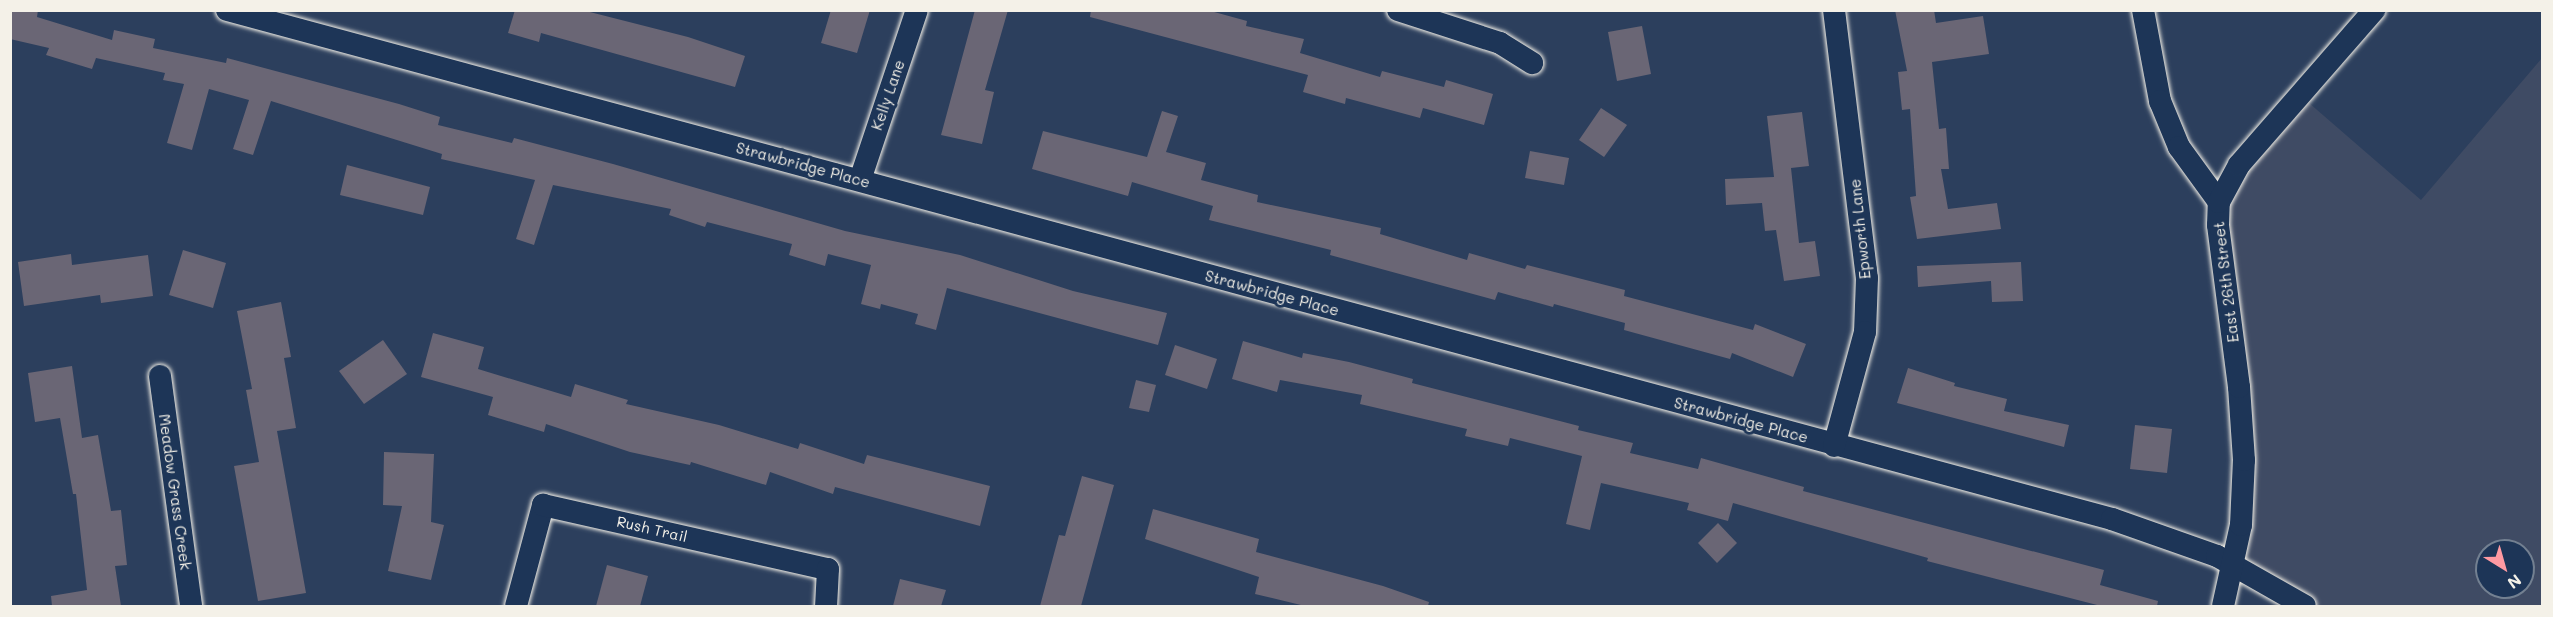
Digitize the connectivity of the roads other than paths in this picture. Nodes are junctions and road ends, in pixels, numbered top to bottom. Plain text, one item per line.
1 (227, 10) edge
2 (917, 10) edge
3 (1398, 10) edge
4 (1833, 10) edge
5 (2143, 10) edge
6 (2374, 10) edge
7 (1532, 63) dead end
8 (860, 180) junction
9 (2219, 202) junction
10 (160, 376) dead end
11 (1834, 446) junction
12 (2235, 566) junction
13 (191, 606) edge
14 (516, 606) edge
15 (826, 606) edge
16 (2223, 606) edge
17 (2305, 606) edge

1 - 8 street, Strawbridge Place
2 - 8 street, Kelly Lane
3 - 7 street
4 - 11 street, Epworth Lane
5 - 9 street
6 - 9 street, East 26th Street
8 - 11 street, Strawbridge Place
9 - 12 street, East 26th Street
10 - 13 street, Meadow Grass Creek
11 - 12 street, Strawbridge Place
12 - 16 street, East 26th Street
12 - 17 street, Strawbridge Place
14 - 15 street, Rush Trail

